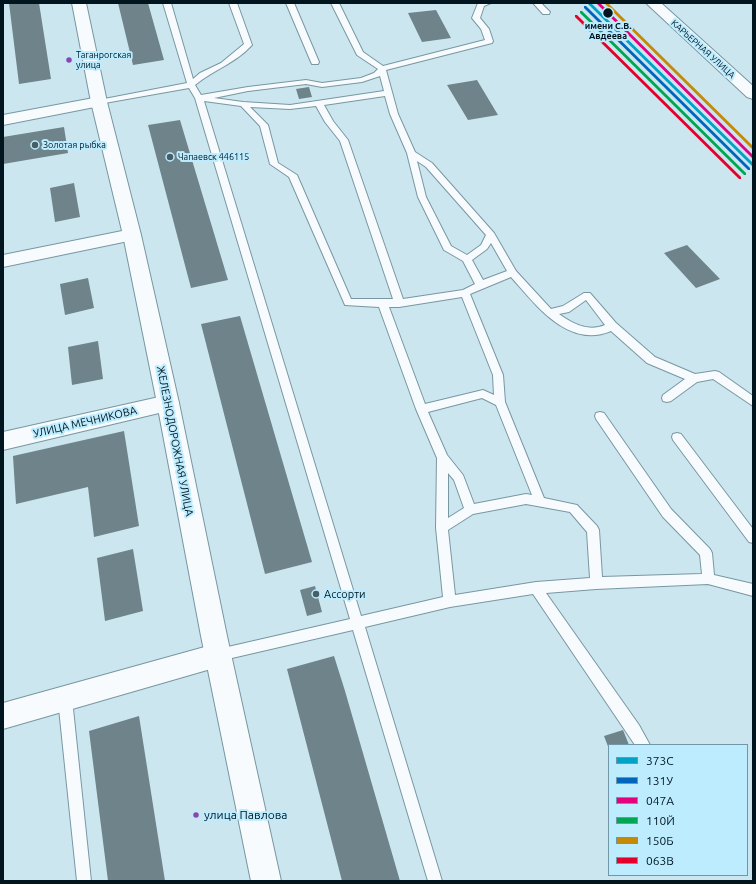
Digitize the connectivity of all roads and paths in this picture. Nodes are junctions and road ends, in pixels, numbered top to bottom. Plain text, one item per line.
1 (79, 3) edge
2 (167, 3) edge
3 (233, 3) edge
4 (290, 3) edge
5 (335, 3) edge
6 (487, 3) edge
7 (538, 3) edge
8 (653, 3) edge
9 (546, 12) dead end
10 (315, 62) dead end
11 (382, 70) junction
12 (191, 85) junction
13 (389, 93) junction
14 (753, 94) edge
15 (199, 98) junction
16 (99, 102) junction
17 (319, 103) junction
18 (243, 104) junction
19 (3, 120) edge
20 (411, 153) junction
21 (132, 235) junction
22 (491, 235) junction
23 (467, 259) junction
24 (3, 261) edge
25 (513, 273) junction
26 (481, 285) junction
27 (465, 293) junction
28 (383, 303) junction
29 (398, 303) junction
30 (549, 313) junction
31 (612, 326) junction
32 (694, 378) junction
33 (667, 398) dead end
34 (500, 402) junction
35 (753, 402) edge
36 (168, 403) junction
37 (421, 408) junction
38 (600, 416) dead end
39 (677, 437) dead end
40 (3, 441) edge
41 (443, 458) junction
42 (540, 502) junction
43 (470, 510) junction
44 (442, 528) junction
45 (753, 538) edge
46 (708, 579) junction
47 (596, 583) junction
48 (536, 588) junction
49 (753, 590) edge
50 (450, 601) junction
51 (356, 623) junction
52 (218, 655) junction
53 (65, 699) junction
54 (3, 716) edge
55 (642, 744) edge
56 (84, 881) edge
57 (266, 881) edge
58 (435, 881) edge

1 - 16 main road, ЖЕЛЕЗНОДОРОЖНАЯ УЛИЦА
2 - 12 lane
3 - 12 lane
4 - 10 lane
5 - 11 lane
6 - 11 lane
7 - 9 lane
8 - 14 main road, КАРЬЕРНАЯ УЛИЦА
11 - 13 lane
11 - 15 lane
12 - 15 lane
12 - 16 lane
13 - 17 lane
13 - 20 lane
15 - 18 lane
15 - 51 lane
16 - 19 main road
16 - 21 main road, ЖЕЛЕЗНОДОРОЖНАЯ УЛИЦА
17 - 18 lane
17 - 29 lane
18 - 28 lane
20 - 22 lane
20 - 23 lane
21 - 24 main road
21 - 36 main road, ЖЕЛЕЗНОДОРОЖНАЯ УЛИЦА
22 - 23 lane
22 - 25 lane
23 - 26 lane
25 - 26 lane
25 - 30 lane
26 - 27 lane
27 - 29 lane
27 - 34 lane
28 - 29 lane
28 - 37 lane
30 - 31 lane
30 - 31 lane
31 - 32 lane
32 - 33 lane
32 - 35 lane
34 - 37 lane
34 - 42 lane
36 - 40 main road, УЛИЦА МЕЧНИКОВА
36 - 52 main road, ЖЕЛЕЗНОДОРОЖНАЯ УЛИЦА
37 - 41 lane
38 - 46 lane
39 - 45 lane
41 - 43 lane
41 - 44 lane
42 - 43 lane
42 - 47 lane
43 - 44 lane
44 - 50 lane
46 - 47 lane
46 - 49 lane
47 - 48 lane
48 - 50 lane
48 - 55 lane
50 - 51 lane
51 - 52 lane
51 - 58 lane
52 - 53 main road
52 - 57 main road, ЖЕЛЕЗНОДОРОЖНАЯ УЛИЦА
53 - 54 main road
53 - 56 lane

